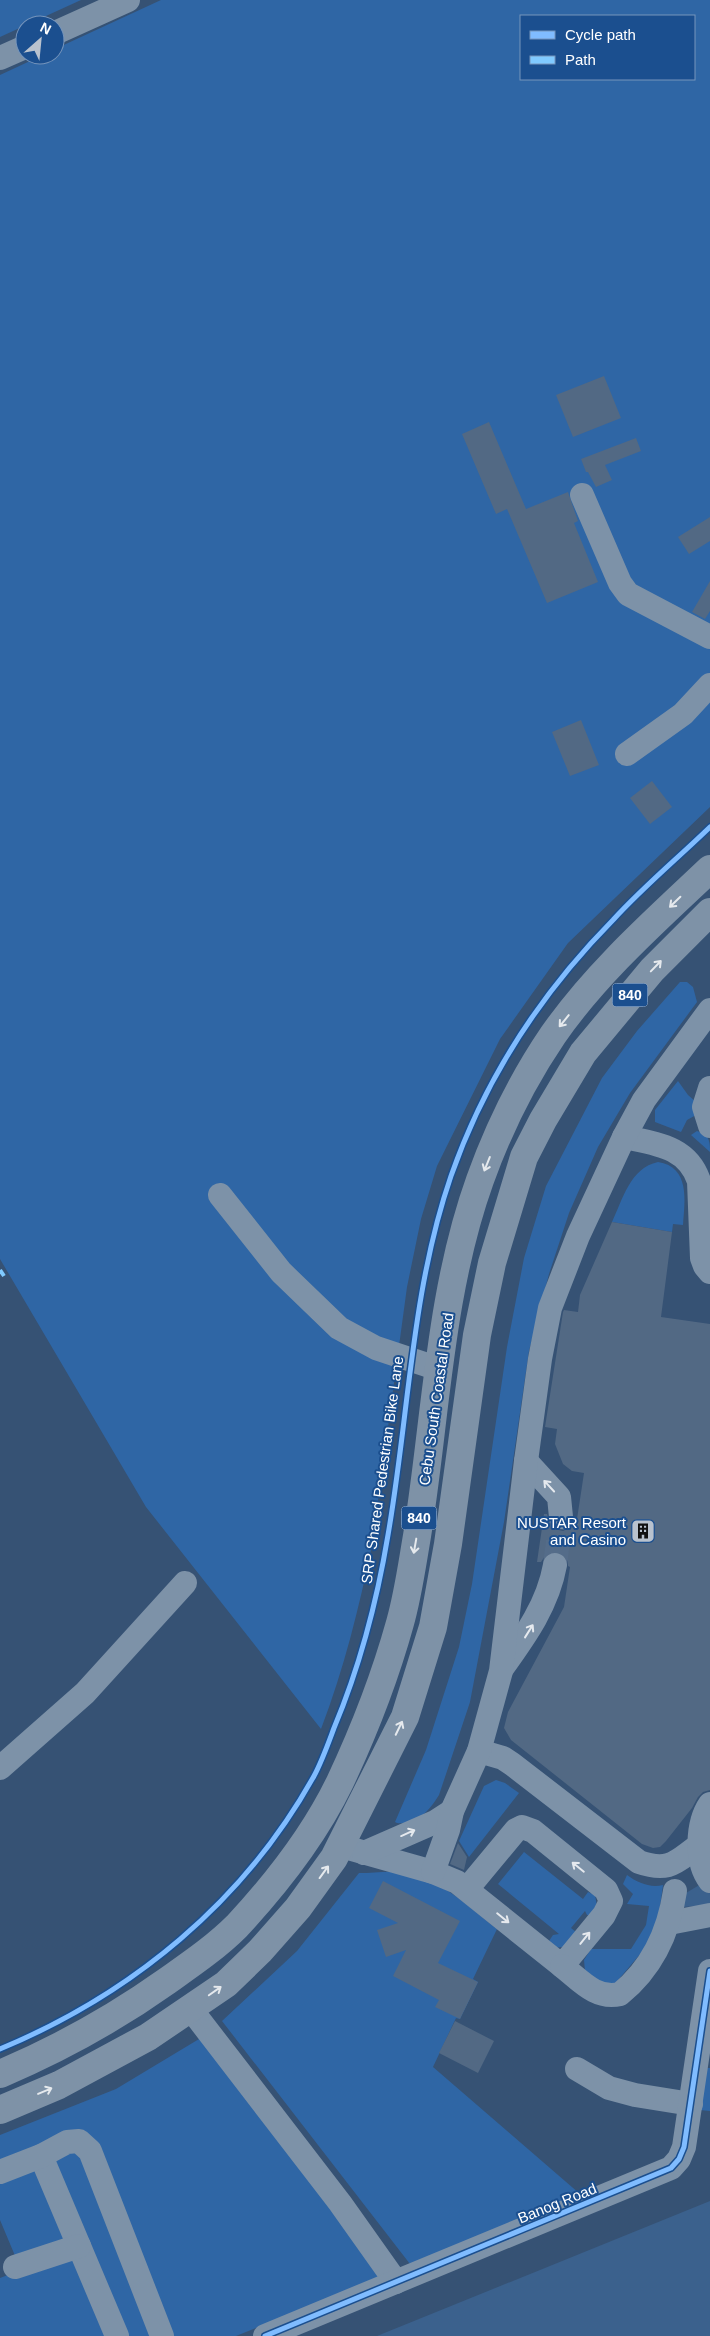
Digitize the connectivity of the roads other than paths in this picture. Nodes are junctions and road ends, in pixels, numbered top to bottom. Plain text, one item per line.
1 (128, 0) edge
2 (65, 28) edge
3 (15, 51) edge
4 (0, 58) edge
5 (582, 495) dead end
6 (710, 637) edge
7 (710, 685) edge
8 (627, 754) dead end
9 (710, 869) edge
10 (709, 918) edge
11 (710, 1010) edge
12 (703, 1030) edge
13 (710, 1088) edge
14 (710, 1126) edge
15 (624, 1137) junction
16 (220, 1195) dead end
17 (710, 1272) edge
18 (440, 1368) junction
19 (526, 1461) junction
20 (561, 1517) tunnel mouth
21 (556, 1565) tunnel mouth
22 (185, 1583) dead end
23 (501, 1671) junction
24 (479, 1751) junction
25 (0, 1768) edge
26 (710, 1804) edge
27 (452, 1811) junction
28 (705, 1842) edge
29 (352, 1849) junction
30 (433, 1872) junction
31 (710, 1880) edge
32 (468, 1889) junction
33 (675, 1891) dead end
34 (710, 1916) edge
35 (669, 1923) junction
36 (562, 1966) junction
37 (710, 1971) edge
38 (190, 2008) junction
39 (578, 2069) dead end
40 (0, 2074) edge
41 (691, 2104) junction
42 (0, 2110) edge
43 (41, 2156) junction
44 (0, 2172) edge
45 (79, 2246) junction
46 (15, 2267) dead end
47 (396, 2282) junction
48 (118, 2336) edge
49 (162, 2336) edge
50 (265, 2336) edge

1 - 2 street
3 - 4 street
5 - 6 street
7 - 8 street
9 -> 18 highway, Cebu South Coastal Road / 840
29 -> 10 highway, Cebu South Coastal Road / 840
11 - 12 street
12 - 15 street
13 - 14 street
15 - 17 street
15 - 19 street
16 - 18 street
18 -> 40 highway, Cebu South Coastal Road / 840
20 -> 19 street
19 - 23 street
23 -> 21 street
22 - 25 street
23 - 24 street
24 - 27 street
24 - 28 street
26 - 28 street
29 -> 27 street
27 - 30 street
28 - 31 street
29 - 30 street
38 -> 29 highway, Cebu South Coastal Road / 840
30 - 32 street
32 -> 36 street
36 -> 32 street
33 - 35 street
34 - 35 street
35 - 36 street
37 - 41 street, Banog Road
42 -> 38 highway, Cebu South Coastal Road / 840
38 - 47 street
39 - 41 street
41 - 47 street, Banog Road
43 - 44 street
43 - 45 street
43 - 49 street
45 - 46 street
45 - 48 street
47 - 50 street, Banog Road

